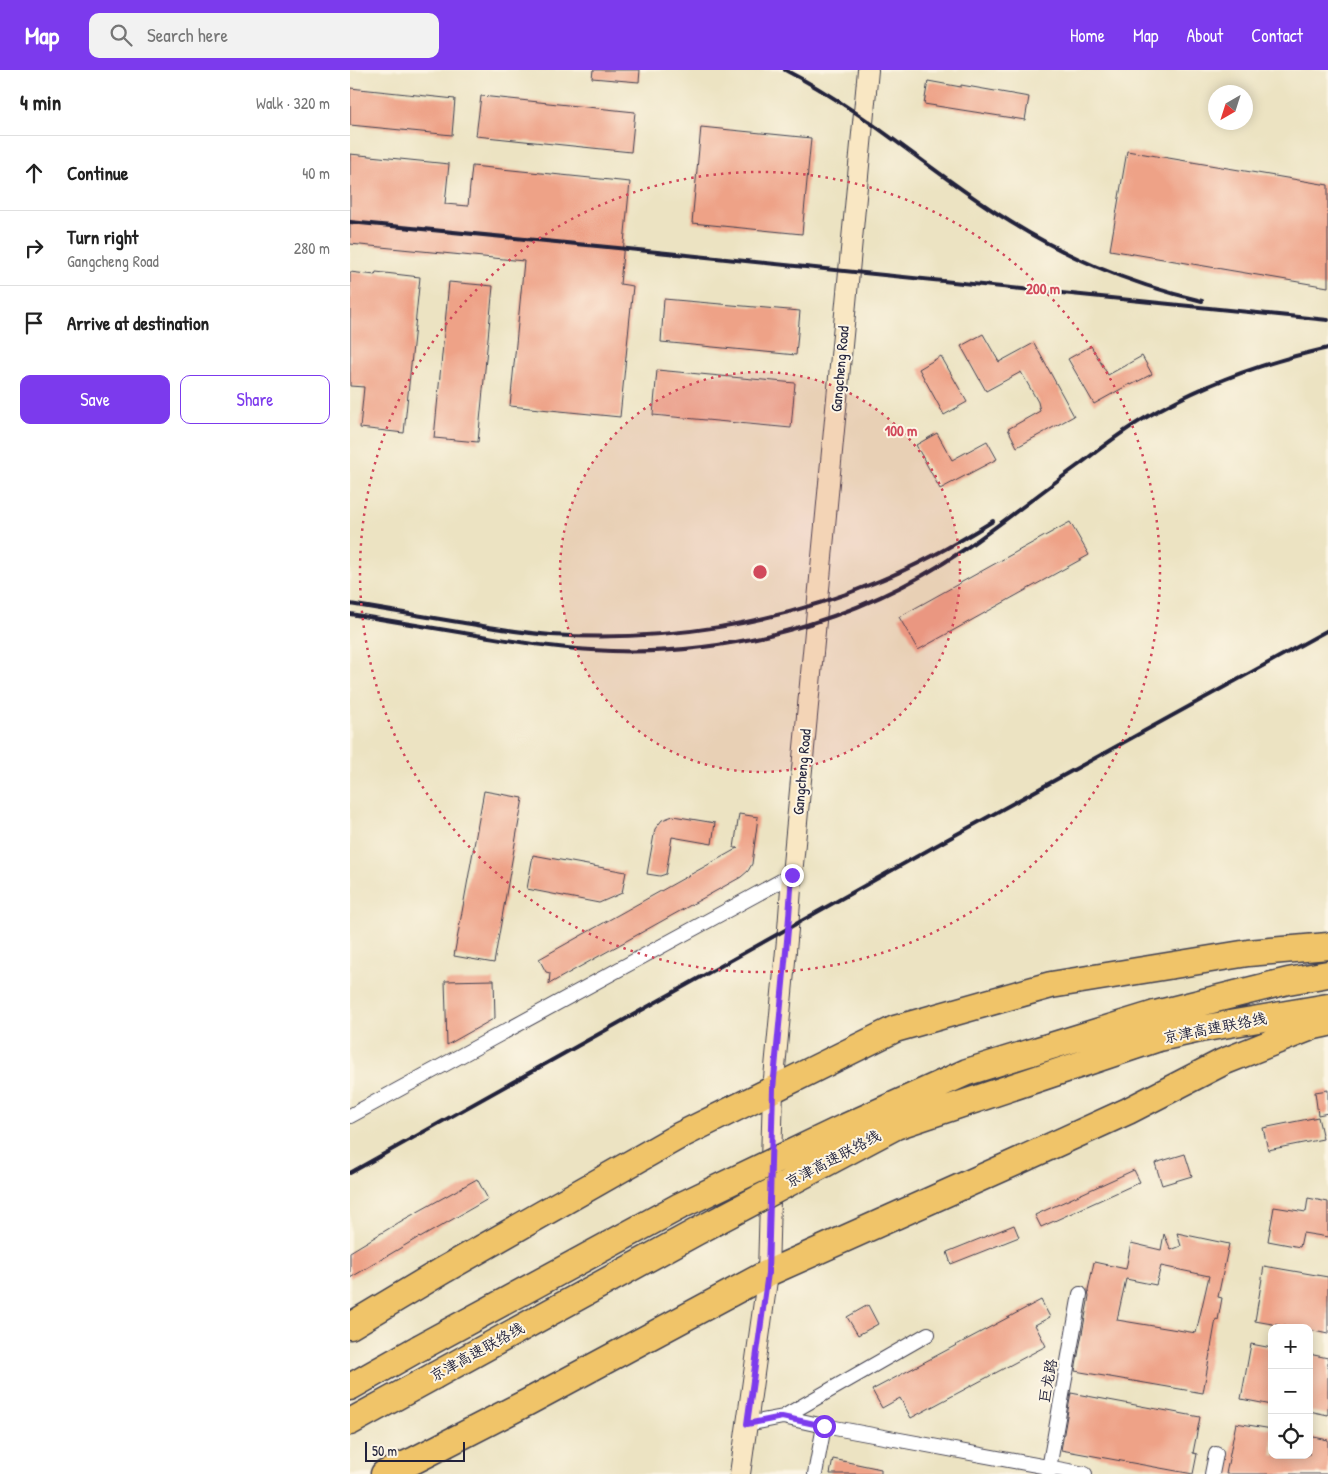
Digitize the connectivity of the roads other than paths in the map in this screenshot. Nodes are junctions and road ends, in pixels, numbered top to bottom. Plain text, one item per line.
1 (868, 70) edge
2 (792, 875) junction
3 (1328, 946) edge
4 (1328, 974) edge
5 (1328, 1007) edge
6 (1328, 1023) edge
7 (1157, 1026) junction
8 (773, 1089) junction
9 (350, 1116) edge
10 (768, 1273) junction
11 (1080, 1294) dead end
12 (350, 1326) edge
13 (928, 1334) dead end
14 (350, 1387) edge
15 (782, 1417) junction
16 (350, 1422) edge
17 (747, 1424) junction
18 (824, 1426) junction
19 (1216, 1454) dead end
20 (1049, 1471) edge
21 (384, 1474) edge
22 (740, 1474) edge
23 (814, 1474) edge
24 (1085, 1474) edge
25 (1212, 1474) edge

1 - 2 street, Gangcheng Road
2 - 8 street, Gangcheng Road
2 - 9 street
3 - 8 highway
4 - 7 highway, 京津高速联络线
5 - 7 highway, 京津高速联络线
6 - 10 highway
7 - 14 highway, 京津高速联络线, bridge
7 - 16 highway, 京津高速联络线, bridge
8 - 10 street, Gangcheng Road
8 - 12 highway
10 - 17 street, Gangcheng Road
10 - 21 highway
11 - 20 street, 巨龙路
13 - 15 street
15 - 17 street
15 - 18 street
17 - 22 street, Gangcheng Road
18 - 20 street
18 - 23 street
19 - 25 street
20 - 24 street

